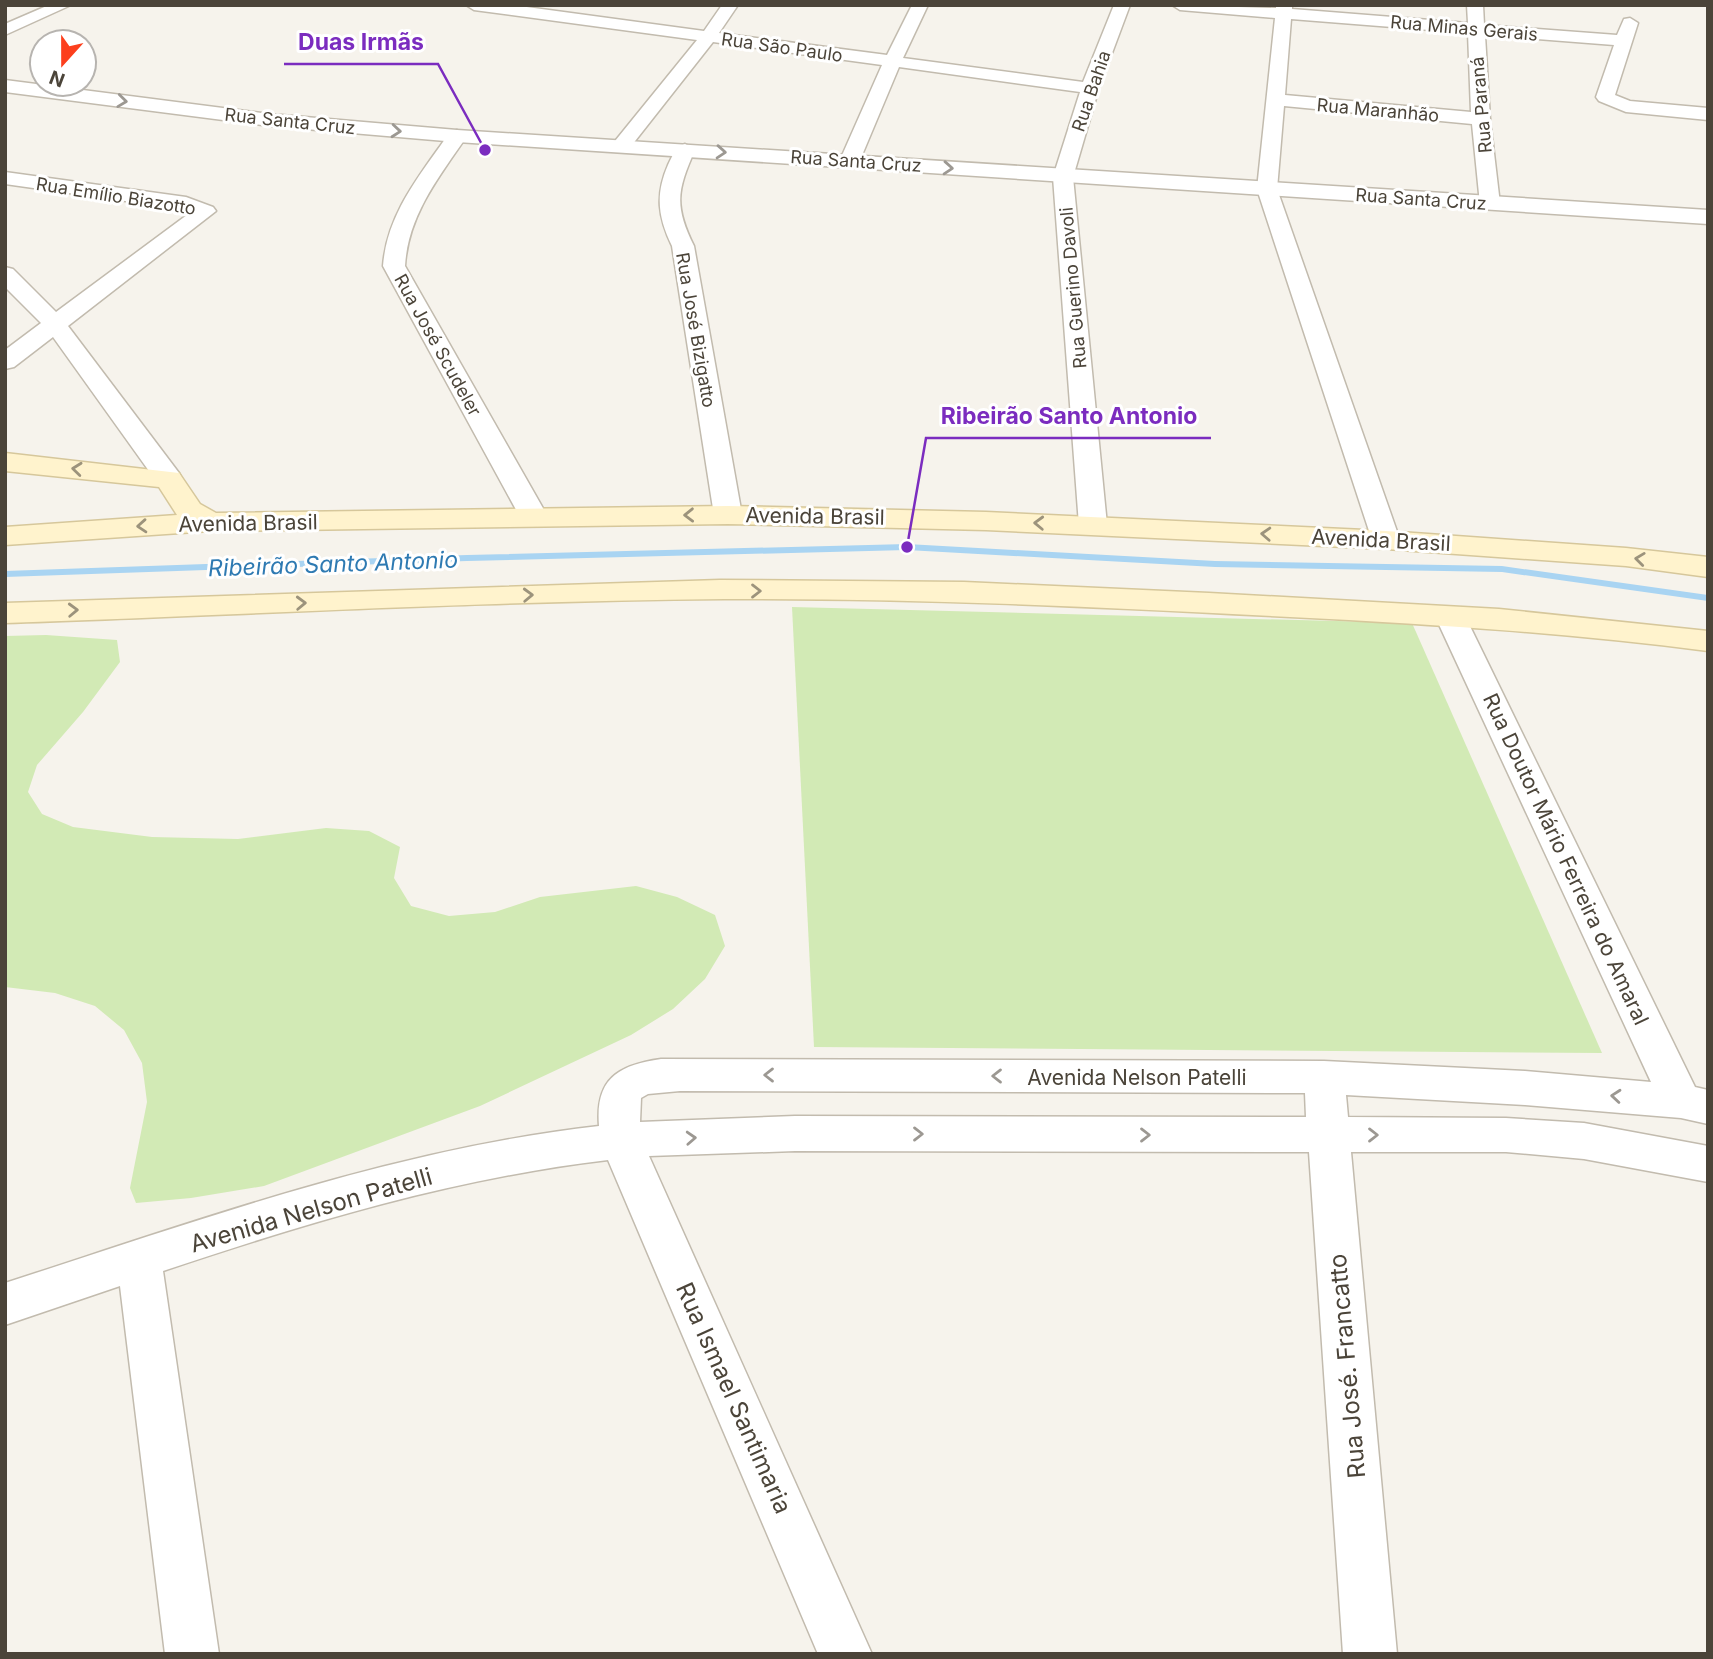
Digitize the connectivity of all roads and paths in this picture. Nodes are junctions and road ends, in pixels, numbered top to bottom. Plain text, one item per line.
1 (63, 5) edge
2 (474, 5) edge
3 (730, 5) edge
4 (920, 5) edge
5 (1122, 5) edge
6 (1180, 5) edge
7 (1475, 5) edge
8 (1283, 10) edge
9 (1630, 23) dead end
10 (1475, 29) junction
11 (5, 30) edge
12 (708, 37) junction
13 (1623, 41) junction
14 (894, 62) junction
15 (5, 86) edge
16 (1090, 88) junction
17 (1275, 100) junction
18 (1708, 114) edge
19 (1481, 119) junction
20 (457, 136) junction
21 (621, 146) junction
22 (685, 150) junction
23 (850, 160) junction
24 (1063, 177) junction
25 (5, 178) edge
26 (1267, 189) junction
27 (1490, 204) junction
28 (1708, 217) edge
29 (5, 274) edge
30 (55, 324) junction
31 (16, 345) edge
32 (5, 362) edge
33 (5, 462) edge
34 (169, 479) junction
35 (728, 515) junction
36 (534, 517) junction
37 (210, 522) junction
38 (1093, 525) junction
39 (5, 536) edge
40 (1386, 540) junction
41 (1708, 566) edge
42 (5, 613) edge
43 (1450, 616) junction
44 (1708, 641) edge
45 (1324, 1077) junction
46 (1695, 1104) edge
47 (1329, 1135) junction
48 (622, 1142) junction
49 (1708, 1164) edge
50 (139, 1260) junction
51 (5, 1304) edge
52 (192, 1654) edge
53 (845, 1654) edge
54 (1370, 1654) edge

1 - 11 street
2 - 12 street, Rua São Paulo
3 - 12 street
4 - 14 street
5 - 16 street, Rua Bahia
6 - 8 street, Rua Minas Gerais
7 - 10 street, Rua Paraná
8 - 10 street, Rua Minas Gerais
8 - 17 street
9 - 13 street
10 - 13 street, Rua Minas Gerais
10 - 19 street, Rua Paraná
12 - 14 street, Rua São Paulo
12 - 21 street
13 - 18 street
14 - 16 street, Rua São Paulo
14 - 23 street
15 -> 20 street, Rua Santa Cruz
16 - 24 street, Rua Bahia
17 - 19 street, Rua Maranhão
17 - 26 street
19 - 27 street, Rua Paraná
20 - 21 street, Rua Santa Cruz
20 - 36 street, Rua José Scudeler
21 - 22 street, Rua Santa Cruz
22 -> 23 street, Rua Santa Cruz
22 - 35 street, Rua José Bizigatto
23 -> 24 street, Rua Santa Cruz
24 - 26 street, Rua Santa Cruz
24 - 38 street, Rua Guerino Davoli
25 - 30 street, Rua Emílio Biazotto
26 - 27 street, Rua Santa Cruz
26 - 40 street
27 - 28 street, Rua Santa Cruz
29 - 30 street
30 - 31 street
30 - 34 street
31 - 32 street
34 -> 33 main road
34 - 37 main road
35 -> 36 main road, Avenida Brasil
38 -> 35 main road, Avenida Brasil
36 - 37 main road, Avenida Brasil
37 -> 39 main road, Avenida Brasil
40 -> 38 main road, Avenida Brasil
41 -> 40 main road, Avenida Brasil
42 -> 43 main road
43 - 44 main road
43 - 46 street, Rua Doutor Mário Ferreira do Amaral
46 -> 45 street, Avenida Nelson Patelli
45 - 47 street, Rua José. Francatto
45 -> 48 street, Avenida Nelson Patelli
48 -> 47 street, Avenida Nelson Patelli
47 -> 49 street, Avenida Nelson Patelli
47 - 54 street, Rua José. Francatto
48 - 50 street, Avenida Nelson Patelli
48 - 53 street, Rua Ismael Santimaria
50 - 51 street, Avenida Nelson Patelli
50 - 52 street

